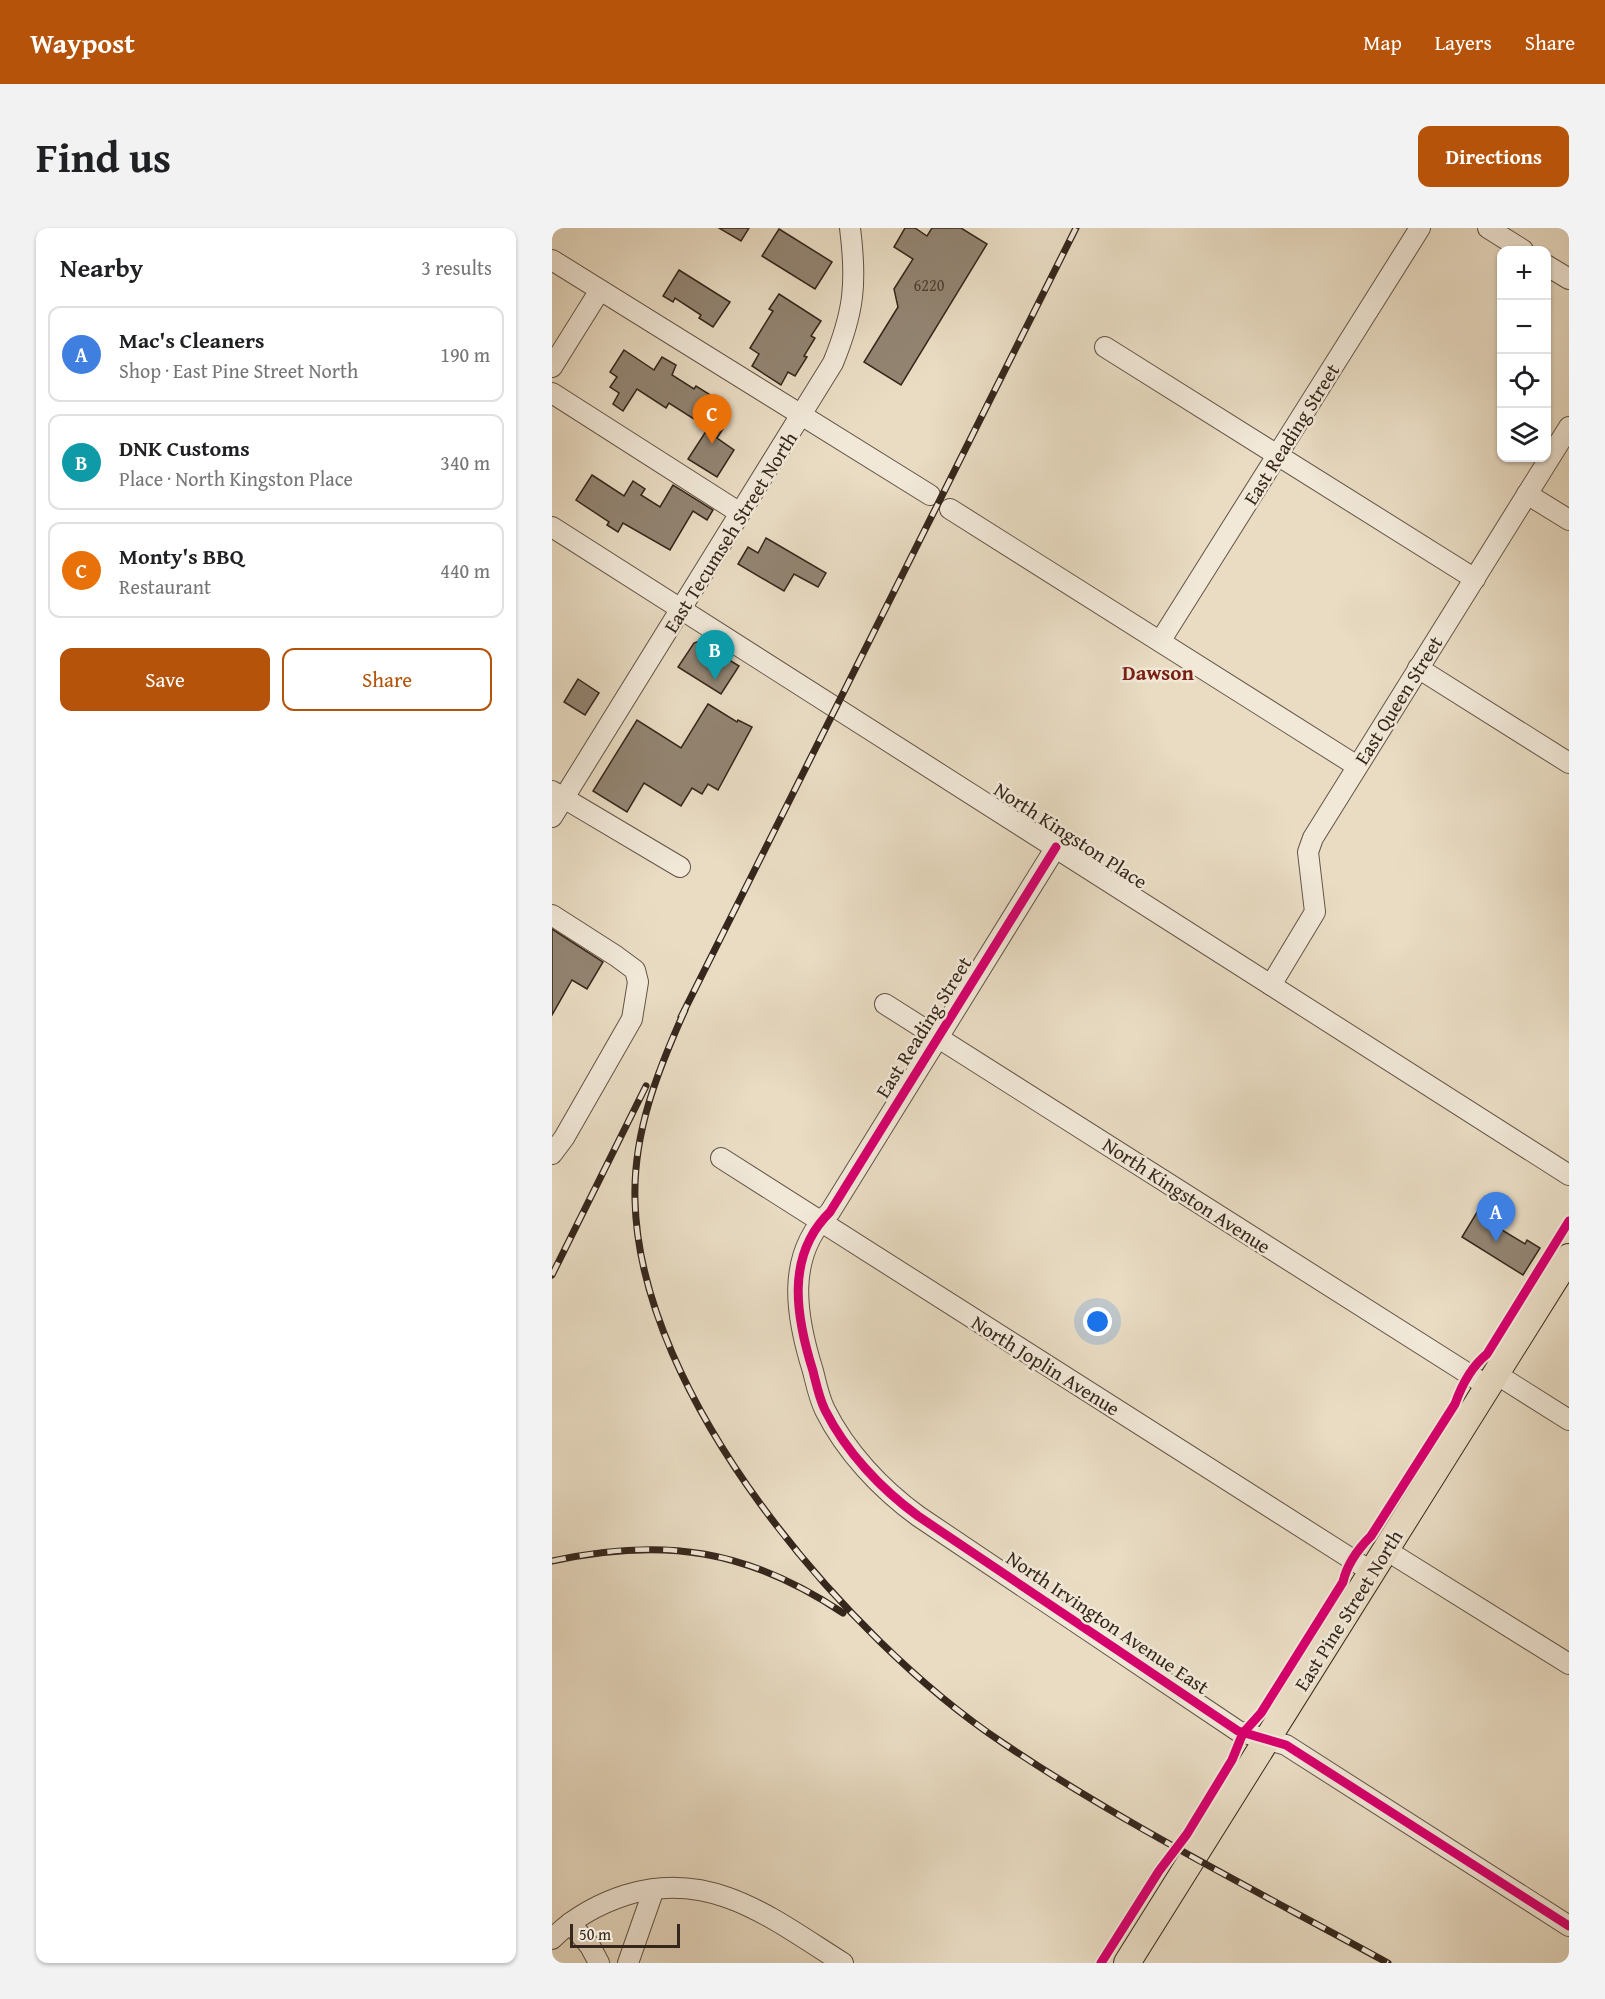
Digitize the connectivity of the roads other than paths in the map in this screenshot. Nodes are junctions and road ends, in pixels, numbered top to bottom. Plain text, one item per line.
1 (850, 228) edge
2 (1420, 228) edge
3 (1488, 228) edge
4 (1517, 246) edge
5 (552, 260) edge
6 (1551, 268) edge
7 (1569, 279) edge
8 (600, 290) junction
9 (1105, 347) dead end
10 (552, 367) edge
11 (552, 393) edge
12 (802, 416) junction
13 (1569, 427) edge
14 (1278, 454) junction
15 (1527, 494) junction
16 (930, 495) dead end
17 (950, 509) dead end
18 (740, 513) junction
19 (1569, 520) edge
20 (552, 527) edge
21 (1475, 579) junction
22 (682, 609) junction
23 (1161, 640) junction
24 (1418, 668) junction
25 (1569, 763) edge
26 (1357, 766) junction
27 (558, 794) edge
28 (552, 817) edge
29 (1056, 847) junction
30 (680, 867) dead end
31 (552, 915) edge
32 (1270, 985) junction
33 (885, 1004) dead end
34 (939, 1036) junction
35 (552, 1154) edge
36 (721, 1158) dead end
37 (1569, 1175) edge
38 (819, 1223) junction
39 (1569, 1257) edge
40 (1492, 1381) junction
41 (1569, 1420) edge
42 (1386, 1550) junction
43 (1372, 1572) junction
44 (1569, 1664) edge
45 (1267, 1740) junction
46 (654, 1889) junction
47 (570, 1923) junction
48 (1569, 1926) edge
49 (552, 1939) edge
50 (599, 1963) edge
51 (628, 1963) edge
52 (843, 1963) edge
53 (1128, 1963) edge

1 - 12 street, East Tecumseh Street North
2 - 14 street, East Reading Street
3 - 4 street
5 - 8 street
6 - 7 street
8 - 10 street
8 - 12 street
9 - 14 street
11 - 18 street
12 - 16 street
12 - 18 street, East Tecumseh Street North
13 - 15 street, East Queen Street
14 - 21 street
14 - 23 street, East Reading Street
15 - 19 street
15 - 21 street, East Queen Street
17 - 23 street
18 - 22 street, East Tecumseh Street North
20 - 22 street, North Kingston Place
21 - 24 street, East Queen Street
22 - 27 street, East Tecumseh Street North
22 - 29 street, North Kingston Place
23 - 26 street
24 - 25 street
24 - 26 street, East Queen Street
26 - 32 street, East Queen Street
27 - 28 street, East Tecumseh Street North
27 - 30 street
29 - 32 street, North Kingston Place
29 - 34 street, East Reading Street
31 - 35 street
32 - 37 street, North Kingston Place
33 - 34 street, North Kingston Avenue
34 - 38 street, East Reading Street
34 - 40 street, North Kingston Avenue
36 - 38 street, North Joplin Avenue
38 - 43 street, North Joplin Avenue
38 - 45 street, North Irvington Avenue East
39 - 40 main road, East Pine Street North
40 - 41 street, North Kingston Avenue
40 - 42 main road, East Pine Street North
42 - 43 main road, East Pine Street North
42 - 44 street
43 - 45 main road, East Pine Street North
45 - 48 street, North Irvington Avenue East
45 - 53 main road, East Pine Street North
46 - 47 street
46 - 51 street
46 - 52 street
47 - 49 street
47 - 50 street

